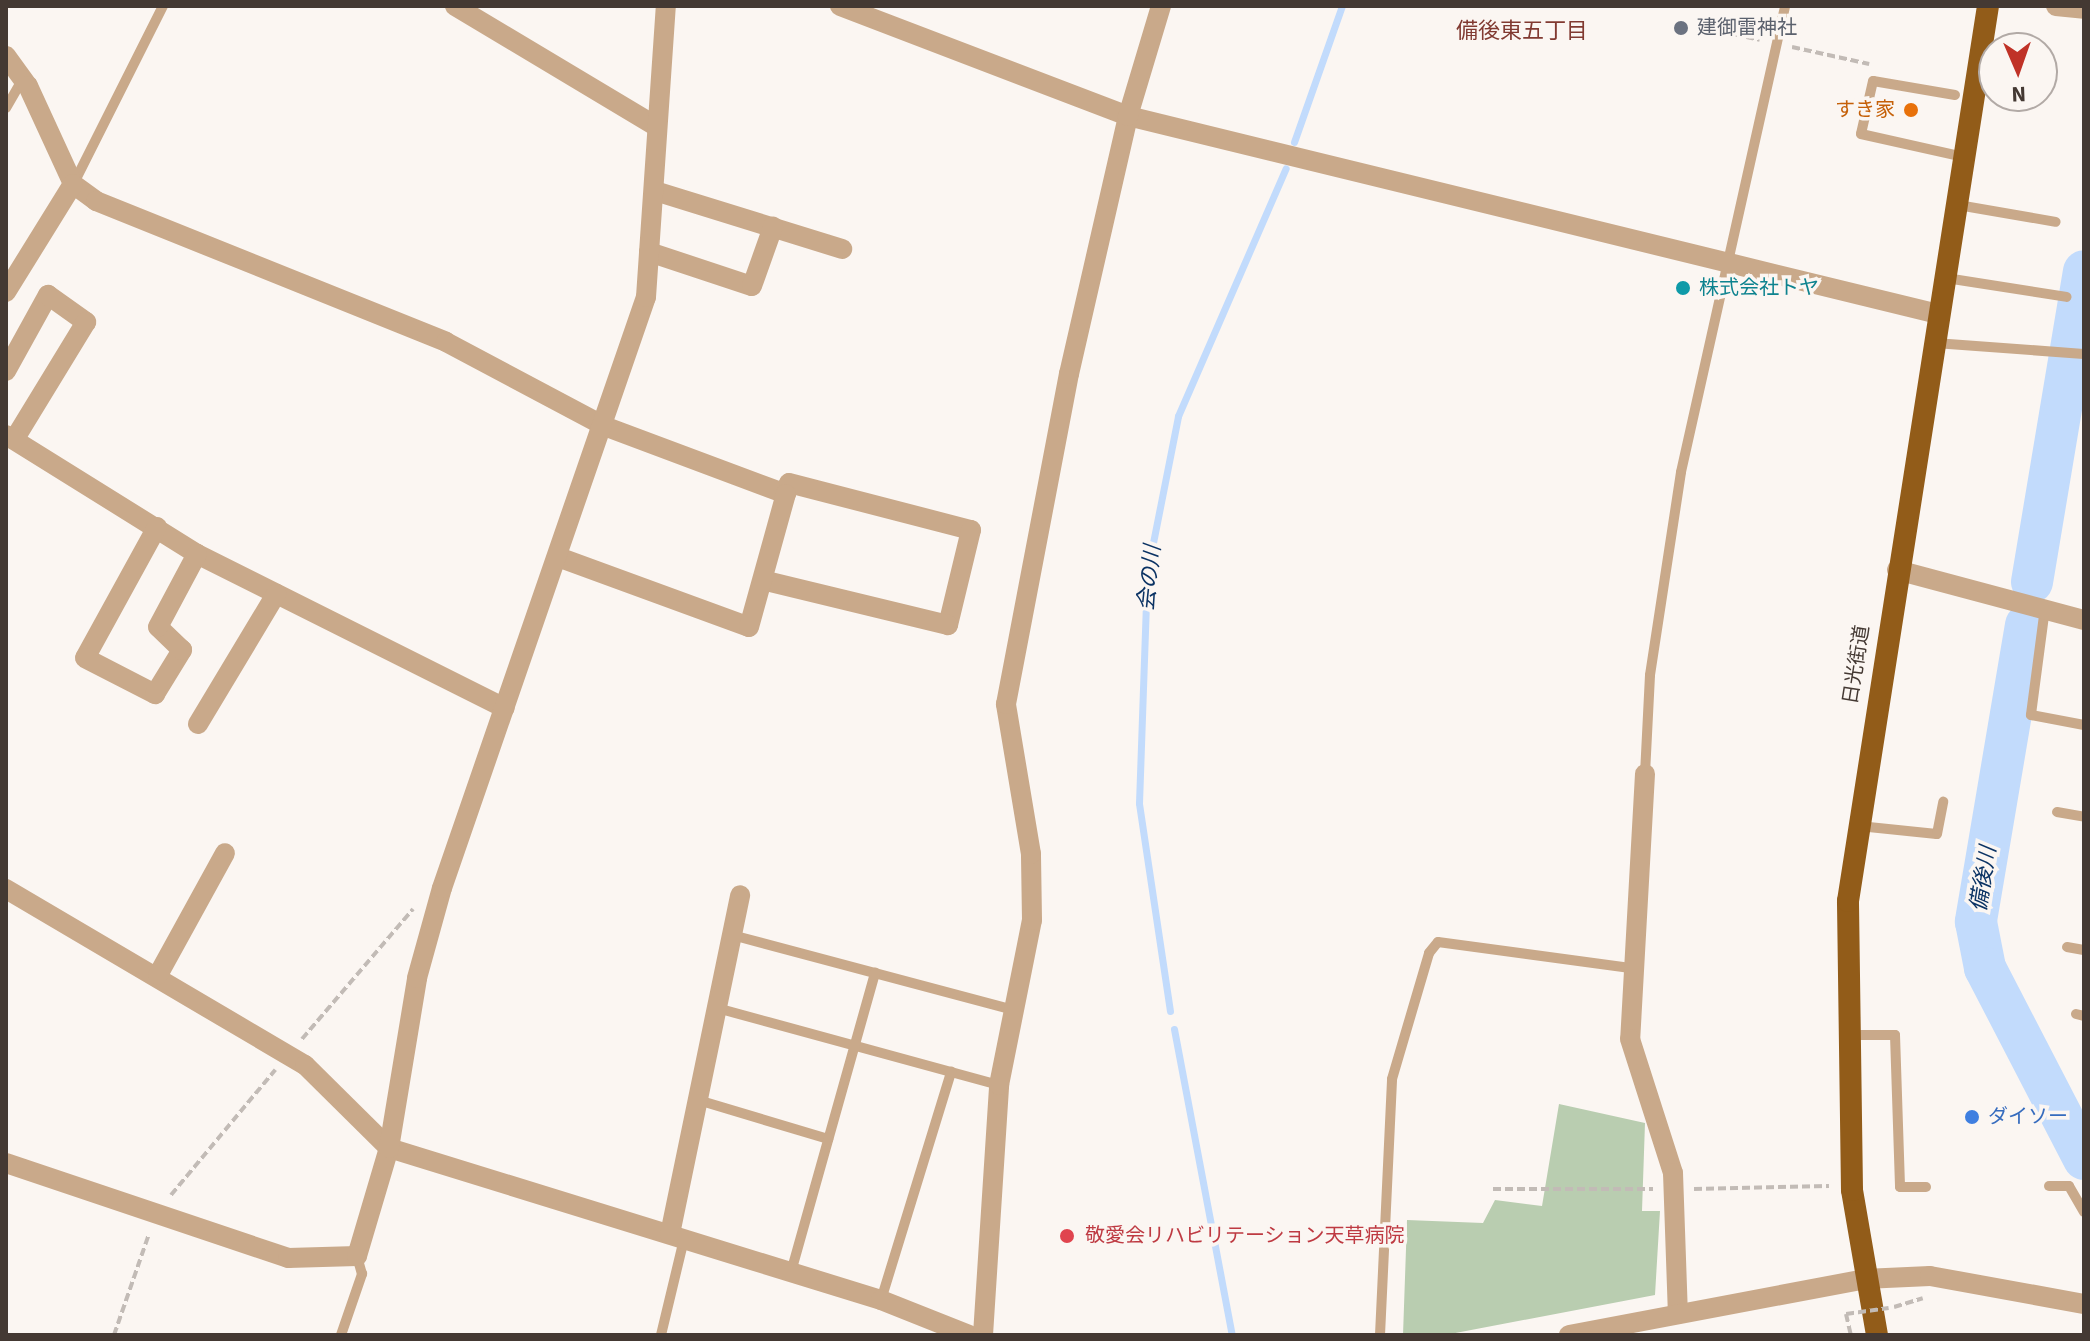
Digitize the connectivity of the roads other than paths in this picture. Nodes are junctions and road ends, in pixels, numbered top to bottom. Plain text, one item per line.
1 (163, 6) edge
2 (455, 6) edge
3 (666, 6) edge
4 (840, 6) edge
5 (1161, 6) edge
6 (1785, 6) edge
7 (1988, 6) edge
8 (2056, 6) edge
9 (2084, 9) edge
10 (6, 56) edge
11 (23, 79) junction
12 (1955, 95) dead end
13 (6, 108) edge
14 (1128, 116) junction
15 (657, 127) junction
16 (1964, 157) junction
17 (73, 184) junction
18 (655, 191) junction
19 (1956, 205) junction
20 (2056, 222) dead end
21 (773, 227) junction
22 (842, 249) dead end
23 (649, 252) junction
24 (1728, 265) junction
25 (1944, 278) junction
26 (6, 292) edge
27 (2067, 297) dead end
28 (1938, 314) junction
29 (1933, 343) junction
30 (2084, 354) edge
31 (6, 371) edge
32 (604, 426) junction
33 (10, 438) edge
34 (786, 494) junction
35 (157, 527) junction
36 (197, 554) junction
37 (558, 557) junction
38 (1897, 570) junction
39 (766, 581) junction
40 (276, 594) junction
41 (2045, 608) junction
42 (2084, 620) edge
43 (505, 708) junction
44 (198, 724) dead end
45 (2084, 725) edge
46 (1645, 774) joint
47 (1943, 802) dead end
48 (2057, 812) dead end
49 (2084, 817) edge
50 (1857, 826) junction
51 (225, 853) dead end
52 (6, 889) edge
53 (740, 895) dead end
54 (732, 935) junction
55 (2067, 947) dead end
56 (2084, 950) edge
57 (1630, 968) junction
58 (875, 973) junction
59 (158, 975) junction
60 (717, 1008) junction
61 (1013, 1010) junction
62 (1846, 1036) junction
63 (854, 1045) junction
64 (951, 1072) junction
65 (999, 1085) junction
66 (698, 1100) junction
67 (828, 1139) junction
68 (389, 1148) junction
69 (6, 1163) edge
70 (2049, 1186) dead end
71 (1926, 1187) dead end
72 (2084, 1212) edge
73 (677, 1237) junction
74 (357, 1256) junction
75 (791, 1272) junction
76 (1864, 1279) junction
77 (881, 1300) junction
78 (2084, 1304) edge
79 (1678, 1314) junction
80 (341, 1335) edge
81 (661, 1335) edge
82 (969, 1335) edge
83 (983, 1335) edge
84 (1380, 1335) edge
85 (1569, 1335) edge
86 (1877, 1335) edge

1 - 17 lane
2 - 15 street
3 - 15 street
4 - 14 street
5 - 14 street
6 - 24 lane
7 - 16 highway, 日光街道
8 - 9 street
10 - 11 street
11 - 13 lane
11 - 17 street
12 - 16 lane
14 - 24 street
14 - 61 street
15 - 18 street
16 - 19 highway, 日光街道
17 - 26 street
17 - 32 street
18 - 21 street
18 - 23 street
19 - 20 lane
19 - 25 highway, 日光街道
21 - 22 street
21 - 23 street
23 - 32 street
24 - 28 street
24 - 46 lane
25 - 27 lane
25 - 28 highway, 日光街道
28 - 29 highway, 日光街道
29 - 30 lane
29 - 38 highway, 日光街道
31 - 33 street
32 - 34 street
32 - 37 street
33 - 35 street
34 - 39 street
34 - 39 street
35 - 36 street
35 - 36 street
36 - 40 street
37 - 39 street
37 - 43 street
38 - 41 street
38 - 50 highway, 日光街道
40 - 43 street
40 - 44 street
41 - 42 street
41 - 45 lane
43 - 68 street
46 - 57 street
47 - 50 lane
48 - 49 lane
50 - 62 highway, 日光街道
51 - 59 street
52 - 59 street
53 - 54 street
54 - 58 lane
54 - 60 street
55 - 56 lane
57 - 79 street
57 - 84 lane
58 - 61 lane
58 - 63 lane
59 - 68 street
60 - 63 lane
60 - 66 street
61 - 65 street
62 - 71 lane
62 - 76 highway, 日光街道
63 - 64 lane
63 - 67 lane
64 - 65 lane
64 - 77 lane
65 - 83 street
66 - 67 lane
66 - 73 street
67 - 75 lane
68 - 73 street
68 - 74 street
69 - 74 street
70 - 72 lane
73 - 75 street
73 - 81 lane
74 - 80 lane
75 - 77 street
76 - 78 street
76 - 79 street
76 - 86 highway, 日光街道
77 - 82 street
79 - 85 street

